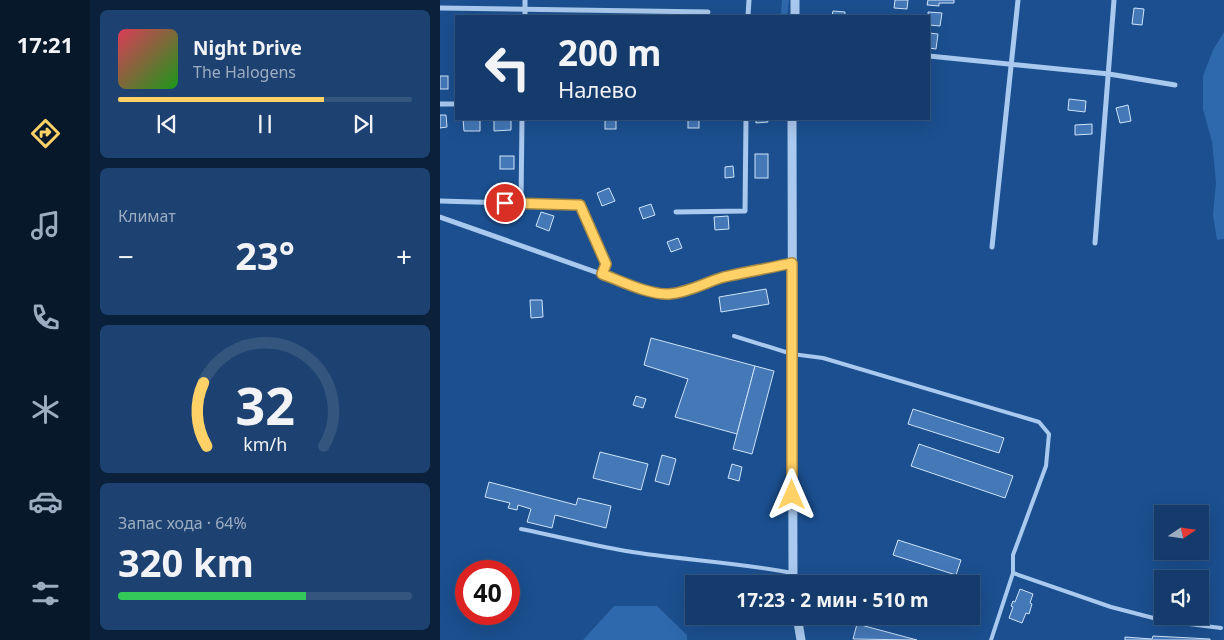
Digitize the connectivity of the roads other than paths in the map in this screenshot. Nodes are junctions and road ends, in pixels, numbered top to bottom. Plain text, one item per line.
1 (525, 0) edge
2 (749, 0) edge
3 (795, 0) edge
4 (1018, 0) edge
5 (1114, 0) edge
6 (440, 8) edge
7 (525, 9) junction
8 (708, 12) dead end
9 (525, 15) edge
10 (748, 15) edge
11 (795, 15) edge
12 (930, 56) edge
13 (1012, 65) junction
14 (1109, 74) junction
15 (1175, 85) dead end
16 (440, 104) edge
17 (455, 104) edge
18 (522, 120) edge
19 (746, 120) edge
20 (792, 120) edge
21 (440, 201) edge
22 (521, 203) junction
23 (676, 212) dead end
24 (440, 216) edge
25 (1095, 243) dead end
26 (992, 247) dead end
27 (792, 263) junction
28 (602, 274) junction
29 (734, 336) dead end
30 (792, 354) junction
31 (521, 529) dead end
32 (792, 573) joint
33 (1013, 573) junction
34 (798, 625) edge
35 (1221, 628) dead end
36 (800, 640) edge
37 (991, 640) edge

1 - 7 street
2 - 10 street
3 - 11 street
4 - 13 street
5 - 14 street
6 - 7 street
7 - 8 street
7 - 9 street
12 - 13 street
13 - 14 street
13 - 26 street
14 - 15 street
14 - 25 street
16 - 17 street
18 - 22 street
19 - 23 street
20 - 27 street
21 - 22 street
22 - 28 street
24 - 28 street
27 - 28 street
27 - 30 street
29 - 30 lane
30 - 32 street
30 - 33 lane
31 - 32 lane
33 - 35 lane
33 - 37 lane
34 - 36 street

